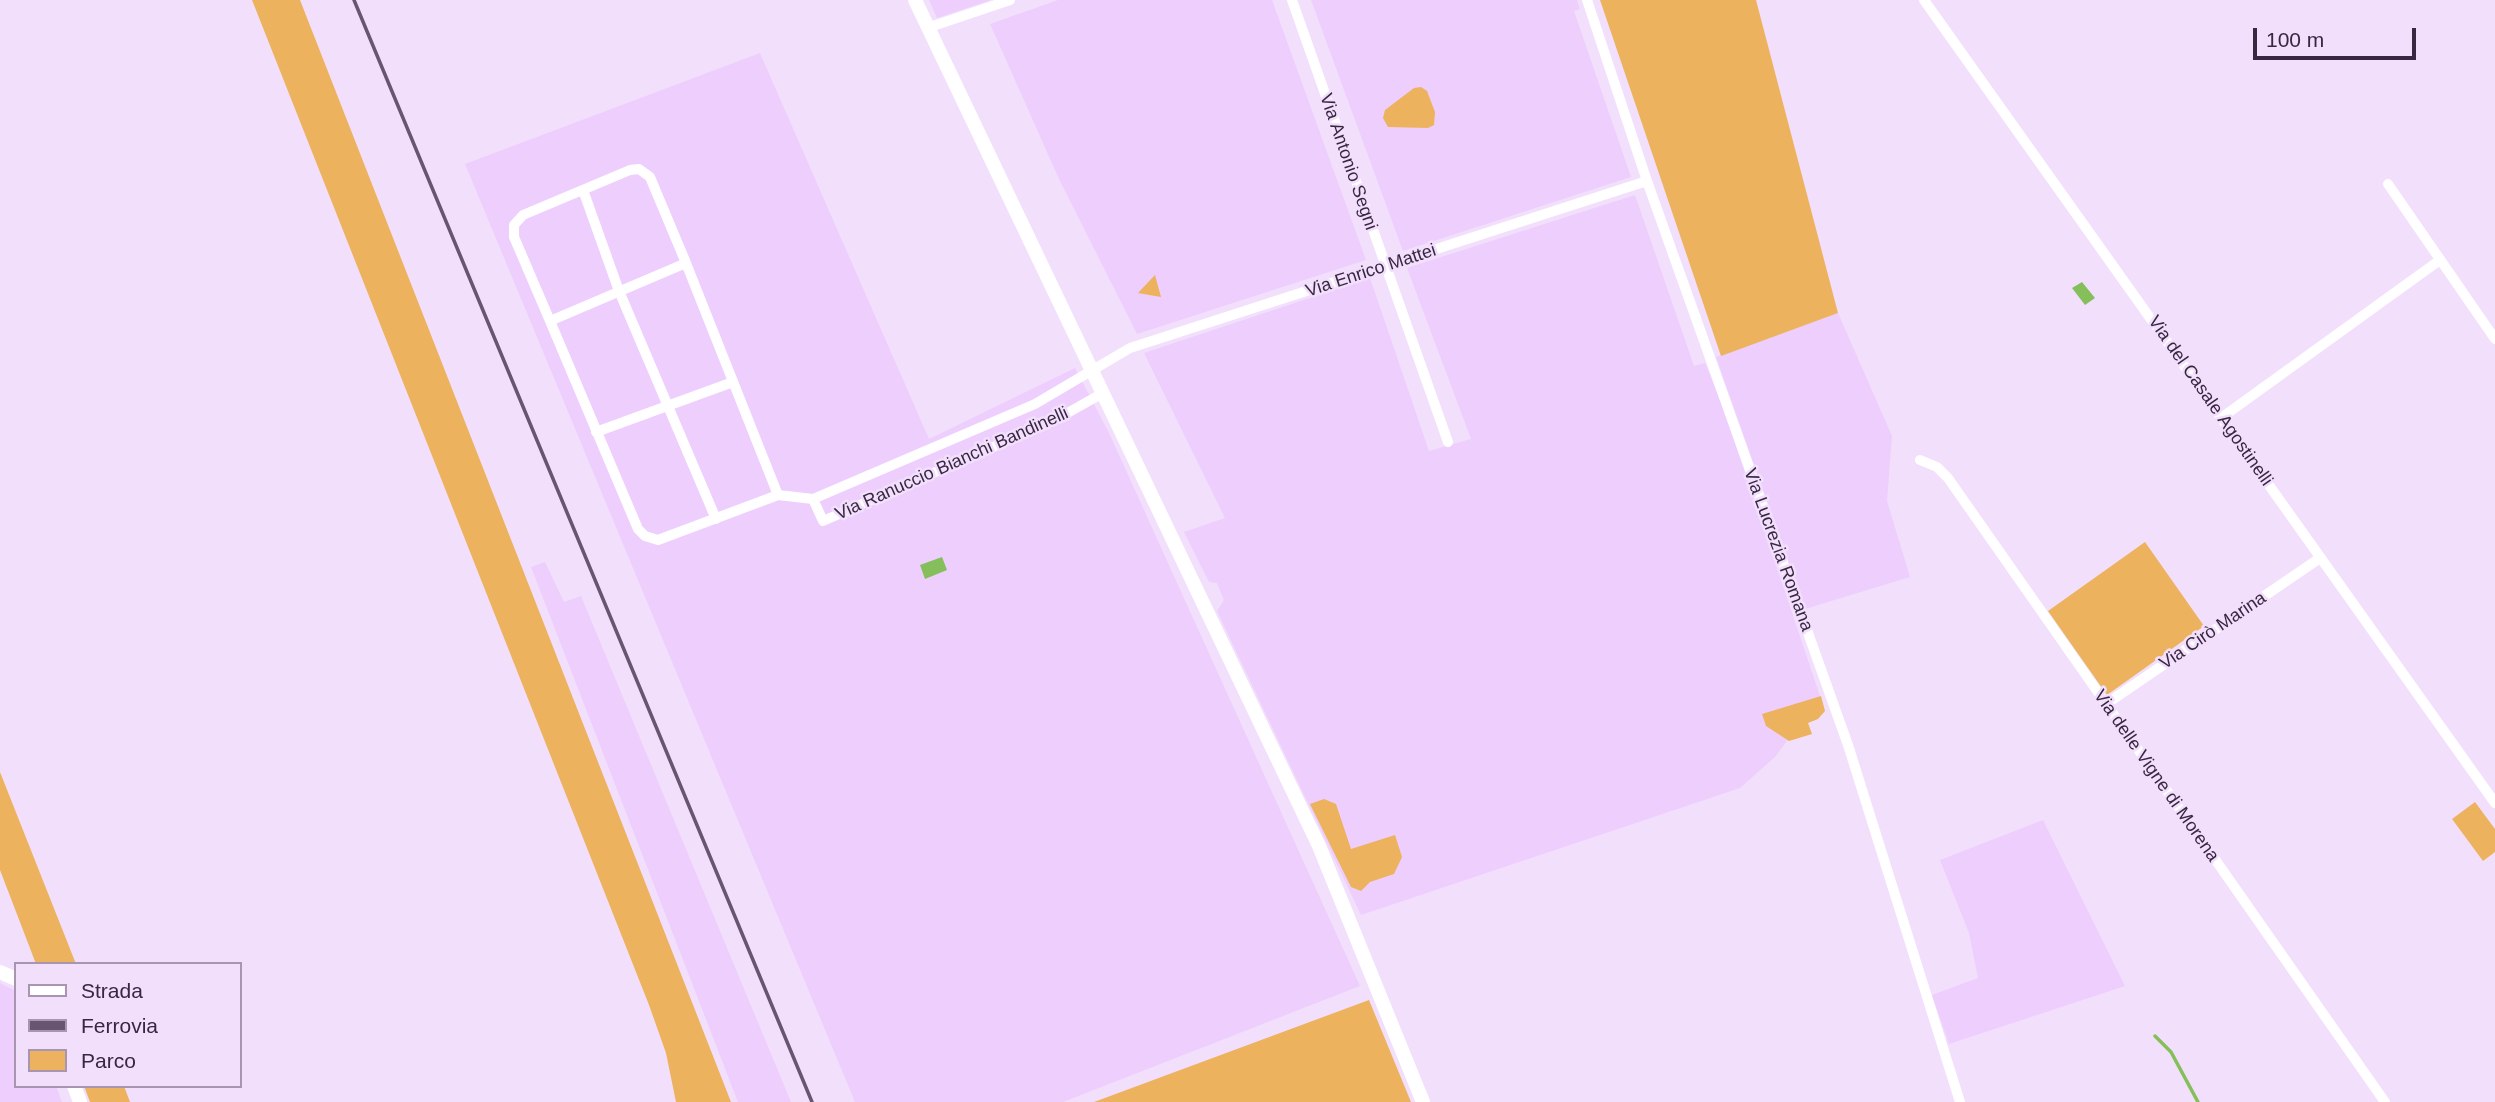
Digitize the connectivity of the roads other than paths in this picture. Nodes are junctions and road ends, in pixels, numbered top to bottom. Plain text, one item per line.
1 (915, 0) edge
2 (1010, 0) edge
3 (1292, 0) edge
4 (1587, 0) edge
5 (1924, 0) edge
6 (927, 28) junction
7 (1647, 181) junction
8 (2388, 184) dead end
9 (583, 190) junction
10 (2440, 260) junction
11 (686, 263) junction
12 (1385, 267) junction
13 (619, 291) junction
14 (550, 321) junction
15 (2495, 339) edge
16 (1094, 367) junction
17 (733, 382) junction
18 (1103, 393) junction
19 (667, 406) junction
20 (2221, 418) junction
21 (596, 432) junction
22 (1448, 442) dead end
23 (1920, 460) dead end
24 (778, 495) junction
25 (813, 499) junction
26 (716, 519) junction
27 (2320, 558) junction
28 (2106, 704) junction
29 (2495, 803) edge
30 (1423, 1102) edge
31 (1960, 1102) edge
32 (2385, 1102) edge

1 - 6 street
2 - 6 street
3 - 12 street, Via Antonio Segni
4 - 7 street, Via Lucrezia Romana
5 - 20 street, Via del Casale Agostinelli
6 - 16 street
7 - 12 street, Via Enrico Mattei
7 - 31 street, Via Lucrezia Romana
8 - 10 street
9 - 11 street, Via Ranuccio Bianchi Bandinelli
9 - 13 street
9 - 14 street, Via Ranuccio Bianchi Bandinelli
10 - 15 street
10 - 20 street
11 - 13 street
11 - 17 street, Via Ranuccio Bianchi Bandinelli
12 - 16 street, Via Enrico Mattei
12 - 22 street, Via Antonio Segni
13 - 14 street
13 - 19 street
14 - 21 street, Via Ranuccio Bianchi Bandinelli
16 - 18 street
16 - 25 street, Via Ranuccio Bianchi Bandinelli
17 - 19 street
17 - 24 street, Via Ranuccio Bianchi Bandinelli
18 - 25 street, Via Ranuccio Bianchi Bandinelli
18 - 30 street
19 - 21 street
19 - 26 street
20 - 27 street, Via del Casale Agostinelli
21 - 26 street, Via Ranuccio Bianchi Bandinelli
23 - 28 street, Via delle Vigne di Morena
24 - 25 street, Via Ranuccio Bianchi Bandinelli
24 - 26 street, Via Ranuccio Bianchi Bandinelli
27 - 28 street, Via Cirò Marina
27 - 29 street, Via del Casale Agostinelli
28 - 32 street, Via delle Vigne di Morena

